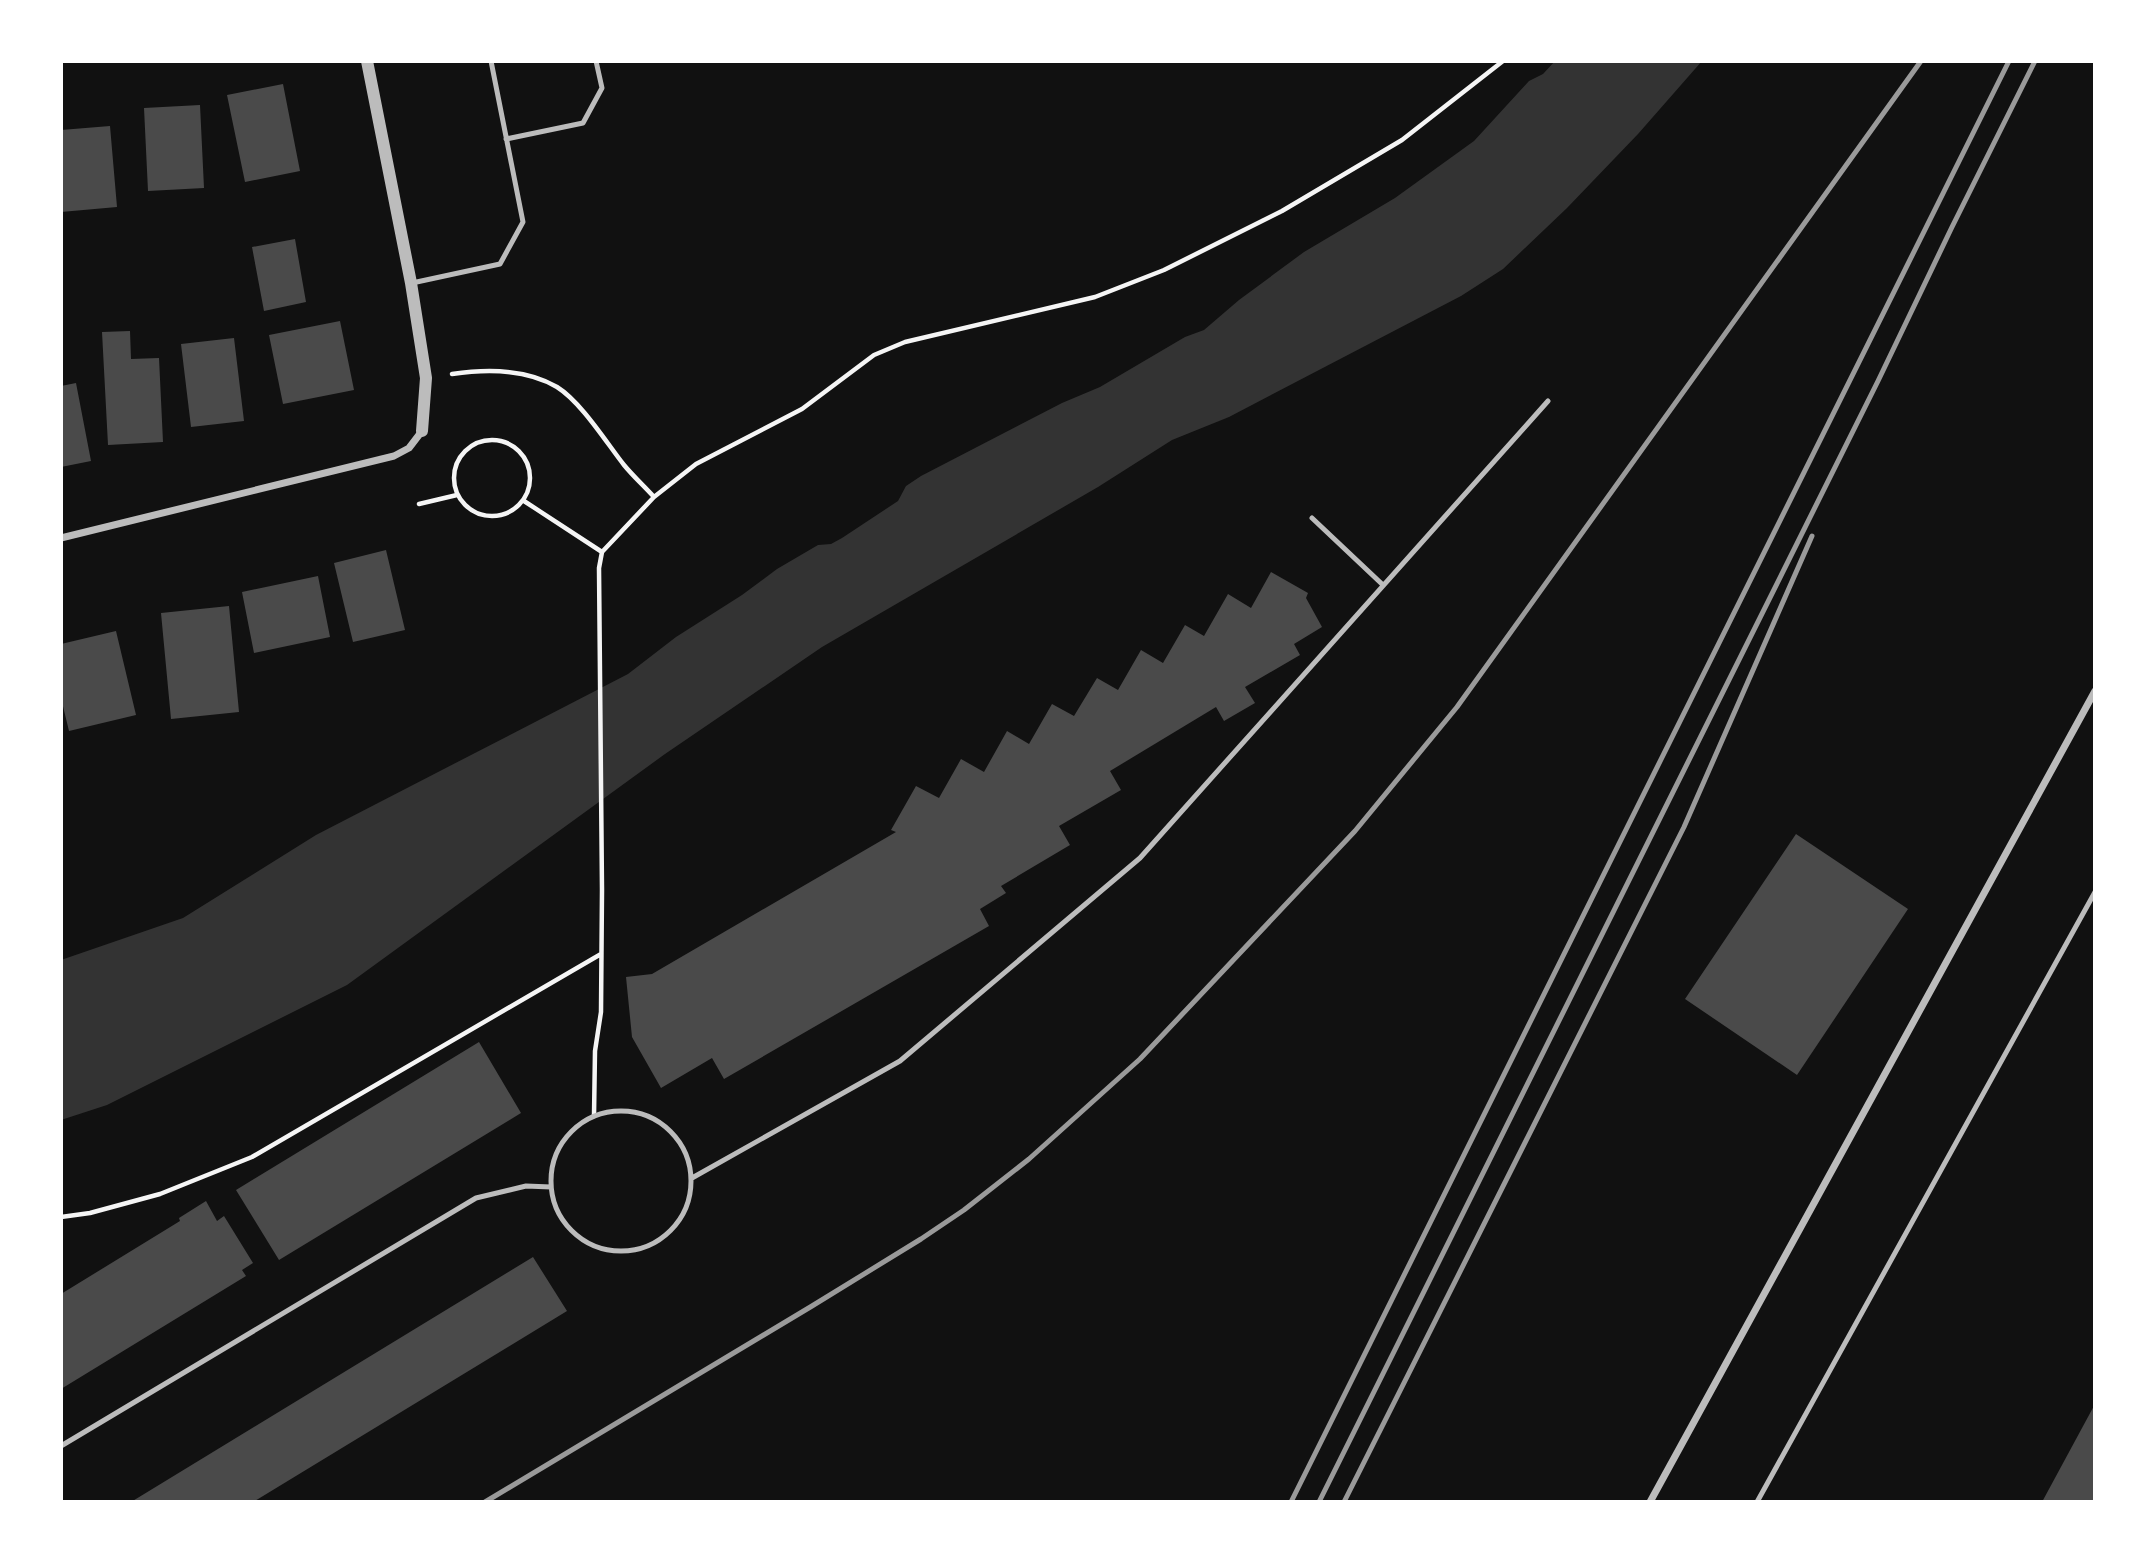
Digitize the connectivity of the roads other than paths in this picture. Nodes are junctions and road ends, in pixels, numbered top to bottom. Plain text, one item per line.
1 (367, 61) edge
2 (491, 61) edge
3 (596, 61) edge
4 (506, 139) junction
5 (411, 283) junction
6 (1548, 401) dead end
7 (422, 431) joint
8 (1312, 518) dead end
9 (61, 538) edge
10 (1383, 585) junction
11 (2095, 691) edge
12 (2095, 892) edge
13 (692, 1178) junction
14 (551, 1187) junction
15 (61, 1446) edge
16 (1650, 1502) edge
17 (1757, 1502) edge

1 - 5 street
2 - 4 lane
3 - 4 lane
4 - 5 lane
5 - 7 street
6 - 10 lane
7 - 9 street
8 - 10 lane
10 - 13 lane
11 - 16 street
12 - 17 lane
13 - 14 lane
13 - 14 lane
14 - 15 lane

